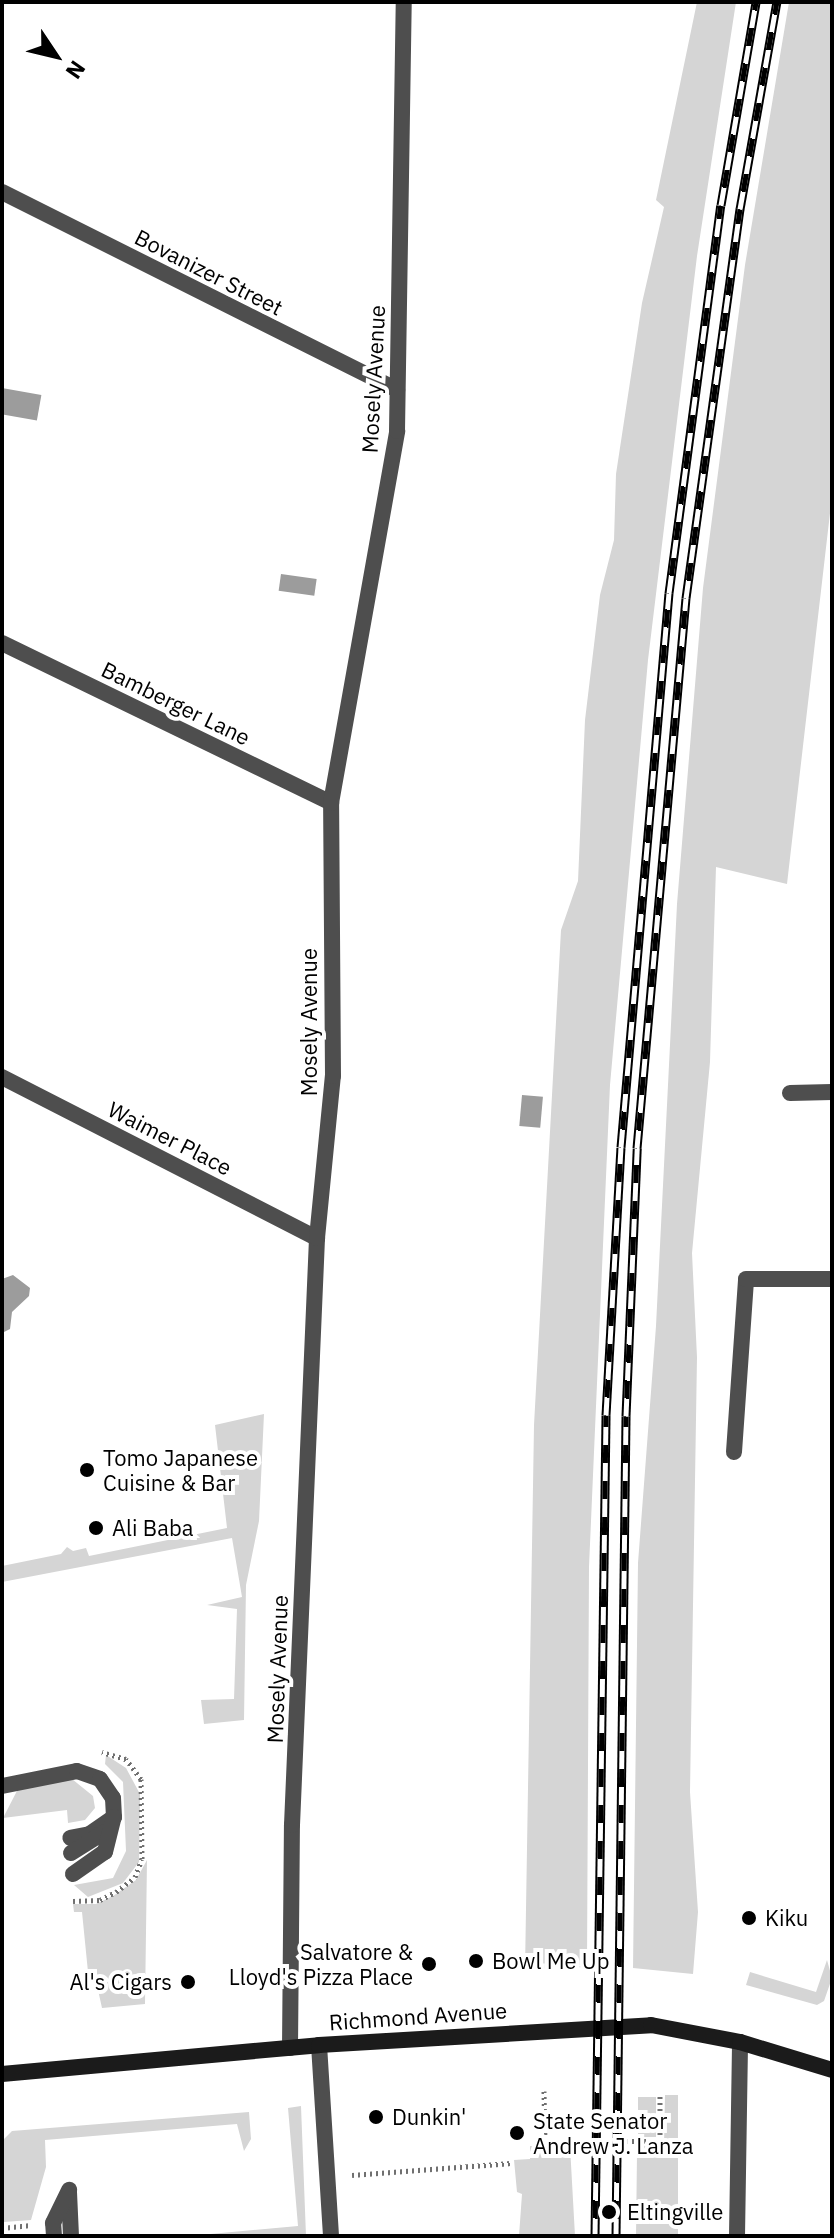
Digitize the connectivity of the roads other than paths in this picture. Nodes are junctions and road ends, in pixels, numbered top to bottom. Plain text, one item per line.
1 (404, 2) edge
2 (2, 192) edge
3 (397, 390) junction
4 (2, 643) edge
5 (331, 803) junction
6 (2, 1077) edge
7 (832, 1092) edge
8 (790, 1093) dead end
9 (317, 1238) junction
10 (832, 1279) edge
11 (734, 1452) dead end
12 (2, 1786) edge
13 (114, 1817) junction
14 (740, 2042) junction
15 (319, 2045) junction
16 (290, 2048) junction
17 (832, 2070) edge
18 (2, 2074) edge
19 (54, 2236) edge
20 (71, 2236) edge
21 (331, 2236) edge
22 (737, 2236) edge

1 - 3 street, Mosely Avenue
2 - 3 street, Bovanizer Street
3 - 5 street, Mosely Avenue
4 - 5 street, Bamberger Lane
5 - 9 street, Mosely Avenue
6 - 9 street, Waimer Place
7 - 8 street
9 - 16 street, Mosely Avenue
10 - 11 street
12 - 13 street
13 - 13 street
14 - 15 main road, Richmond Avenue
14 - 17 main road, Richmond Avenue
14 - 22 street
15 - 16 main road, Richmond Avenue
15 - 21 street
16 - 18 main road, Richmond Avenue
19 - 20 street

